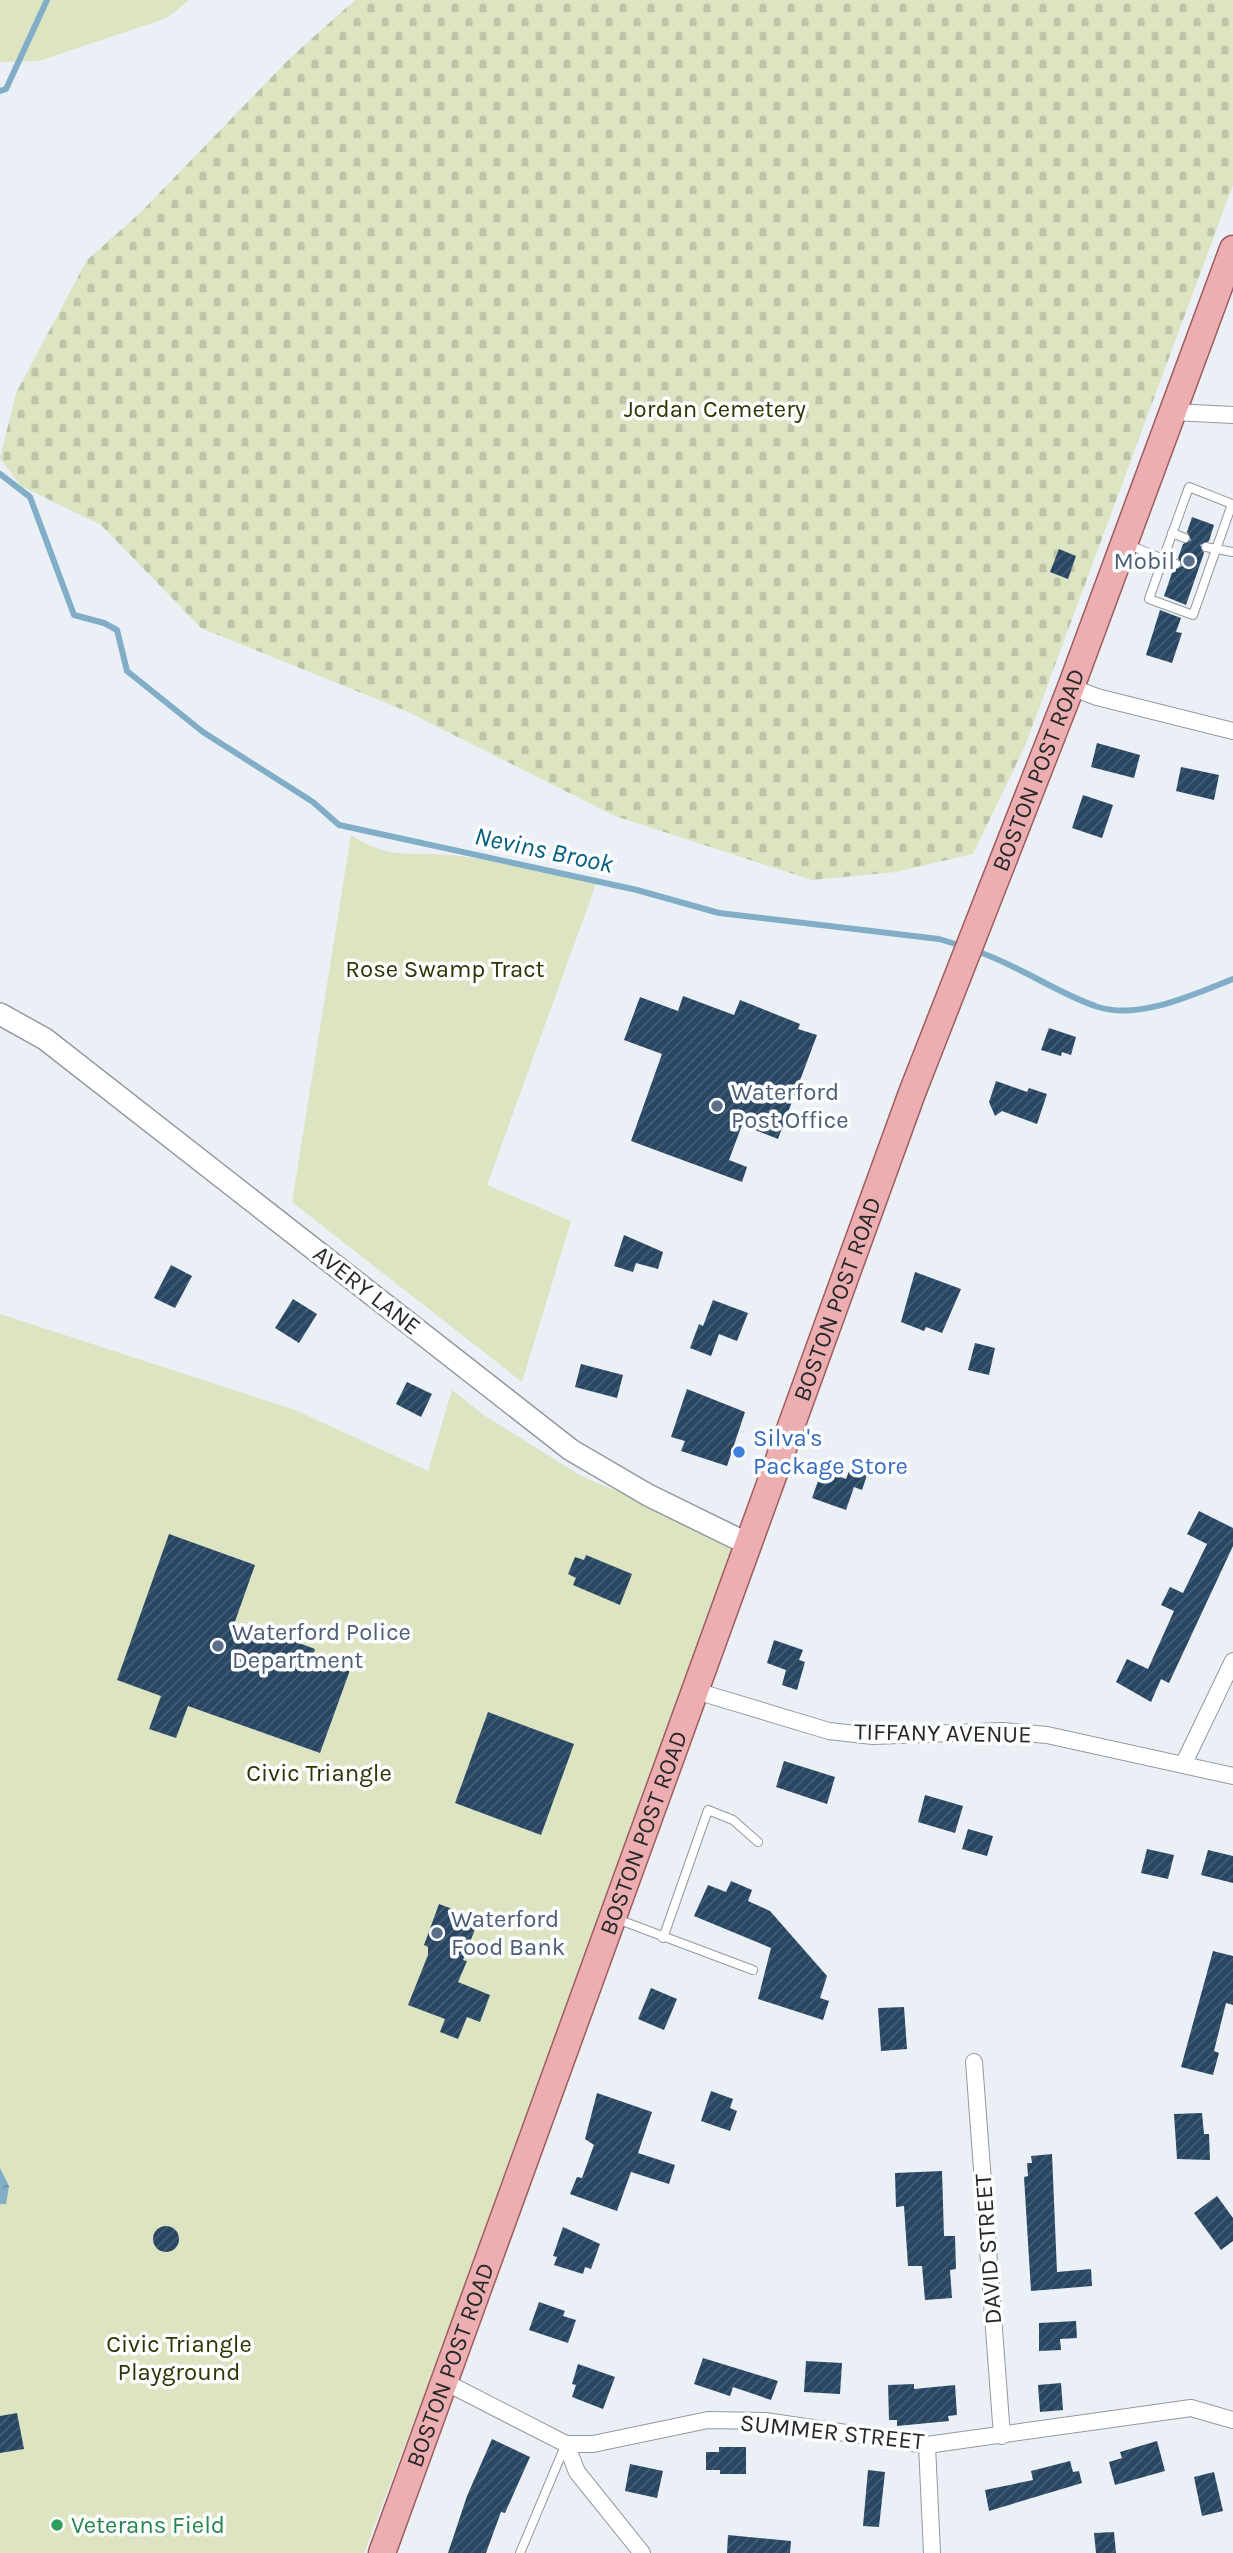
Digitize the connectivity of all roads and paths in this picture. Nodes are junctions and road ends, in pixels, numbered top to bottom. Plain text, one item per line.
1 (1233, 249) edge
2 (1173, 412) junction
3 (1233, 415) edge
4 (1172, 533) junction
5 (1185, 538) dead end
6 (1124, 543) junction
7 (1206, 547) dead end
8 (1216, 550) junction
9 (1233, 552) edge
10 (1163, 559) junction
11 (1176, 564) dead end
12 (1198, 572) dead end
13 (1207, 576) junction
14 (1071, 687) junction
15 (1233, 731) edge
16 (0, 1014) edge
17 (748, 1544) junction
18 (1233, 1661) edge
19 (696, 1691) junction
20 (1184, 1763) junction
21 (1233, 1776) edge
22 (758, 1842) dead end
23 (614, 1918) junction
24 (663, 1938) junction
25 (753, 1970) dead end
26 (974, 2062) dead end
27 (445, 2382) junction
28 (1233, 2420) edge
29 (1002, 2436) junction
30 (566, 2444) junction
31 (927, 2445) junction
32 (382, 2553) edge
33 (520, 2553) edge
34 (642, 2553) edge
35 (932, 2553) edge

1 - 2 main road, BOSTON POST ROAD
2 - 3 street
2 - 6 main road, BOSTON POST ROAD
4 - 5 lane
4 - 8 lane
4 - 10 lane
6 - 10 lane
6 - 14 main road, BOSTON POST ROAD
7 - 8 lane
8 - 9 lane
8 - 13 lane
10 - 11 lane
10 - 13 lane
12 - 13 lane
14 - 15 street
14 - 17 main road, BOSTON POST ROAD
16 - 17 street, AVERY LANE
17 - 19 main road, BOSTON POST ROAD
18 - 20 street
19 - 20 street, TIFFANY AVENUE
19 - 23 main road, BOSTON POST ROAD
20 - 21 street, TIFFANY AVENUE
22 - 24 lane
23 - 24 lane
23 - 27 main road, BOSTON POST ROAD
24 - 25 lane
26 - 29 street, DAVID STREET
27 - 30 street, SUMMER STREET
27 - 32 main road, BOSTON POST ROAD
28 - 29 street, SUMMER STREET
29 - 31 street, SUMMER STREET
30 - 31 street, SUMMER STREET
30 - 33 lane
30 - 34 street
31 - 35 street

